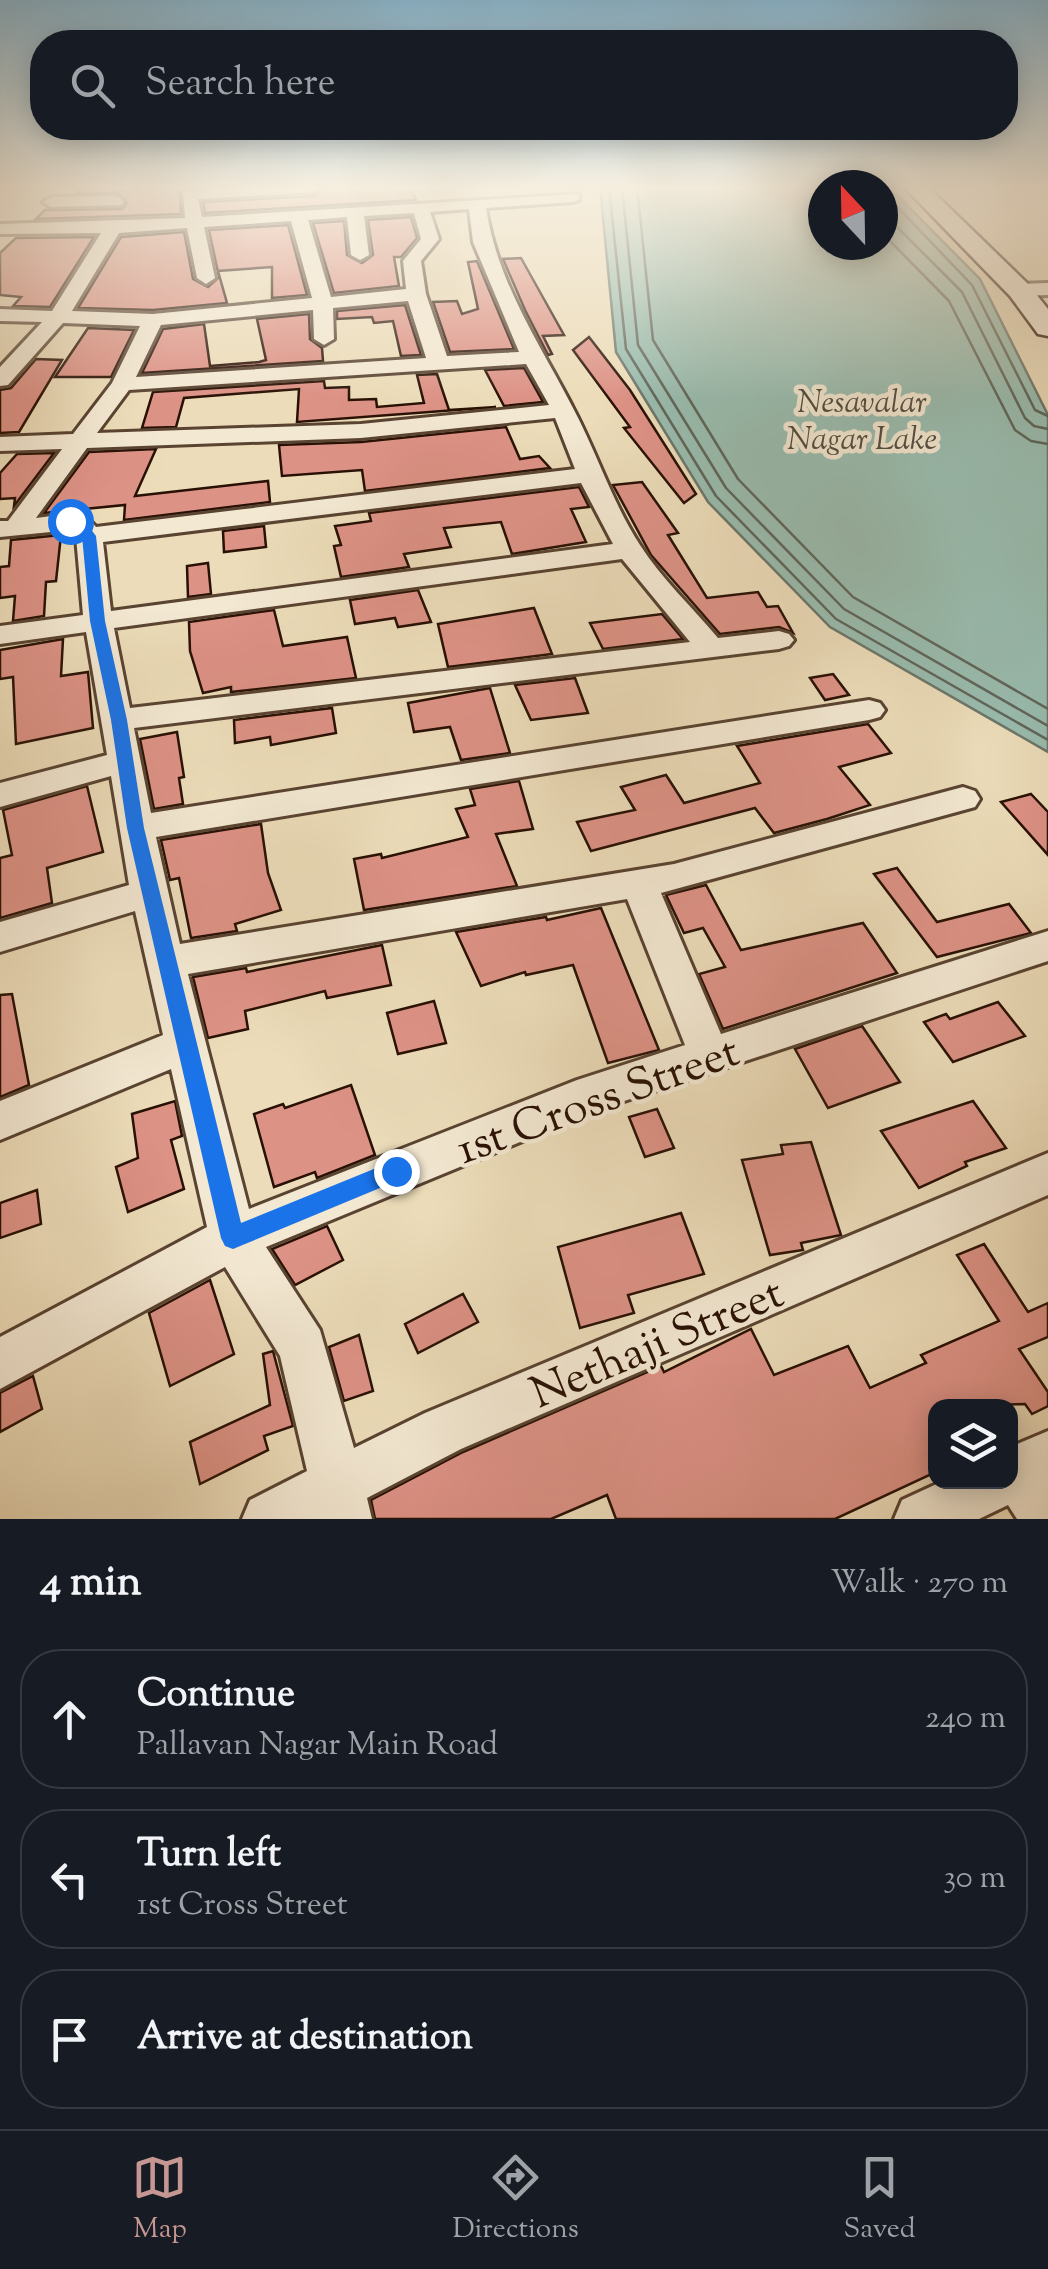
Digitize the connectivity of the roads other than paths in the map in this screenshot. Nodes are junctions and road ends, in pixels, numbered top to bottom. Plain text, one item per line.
1 (95, 258) edge
2 (201, 258) edge
3 (310, 258) edge
4 (415, 258) edge
5 (489, 258) edge
6 (986, 258) edge
7 (206, 278) dead end
8 (1048, 289) edge
9 (1018, 290) junction
10 (416, 294) junction
11 (322, 304) junction
12 (0, 315) edge
13 (58, 316) junction
14 (153, 320) junction
15 (1045, 322) edge
16 (324, 338) dead end
17 (533, 358) junction
18 (438, 362) junction
19 (0, 380) edge
20 (122, 384) junction
21 (563, 410) junction
22 (81, 443) junction
23 (0, 444) edge
24 (589, 475) junction
25 (8, 528) edge
26 (89, 536) junction
27 (629, 550) junction
28 (98, 621) junction
29 (0, 635) edge
30 (779, 640) dead end
31 (710, 647) junction
32 (870, 710) dead end
33 (119, 720) junction
34 (125, 761) junction
35 (0, 795) edge
36 (962, 800) dead end
37 (136, 828) junction
38 (640, 883) junction
39 (149, 893) junction
40 (0, 937) edge
41 (1048, 946) edge
42 (165, 962) junction
43 (187, 1044) junction
44 (710, 1056) junction
45 (0, 1121) edge
46 (1048, 1174) edge
47 (233, 1238) junction
48 (0, 1364) edge
49 (1018, 1471) edge
50 (982, 1489) edge
51 (341, 1500) edge
52 (269, 1519) edge
53 (921, 1519) edge
54 (1048, 1519) edge

1 - 13 street
2 - 7 street
3 - 11 street
4 - 10 street
5 - 17 street
6 - 9 street
8 - 9 street
9 - 15 street
10 - 11 street
10 - 18 street
11 - 14 street
11 - 16 street
12 - 13 street
13 - 14 street
13 - 19 street
14 - 20 street
17 - 18 street
17 - 21 street
18 - 20 street
20 - 22 street
21 - 22 street
21 - 24 street
22 - 23 street
22 - 25 street
24 - 26 street
24 - 27 street
25 - 26 street
26 - 28 street
27 - 28 street
27 - 31 street
28 - 29 street
28 - 33 street
30 - 31 street
31 - 33 street
32 - 37 street
33 - 34 street
34 - 35 street
34 - 37 street
36 - 38 street
37 - 39 street
38 - 42 street
38 - 44 street
39 - 40 street
39 - 42 street
41 - 44 street, 1st Cross Street
42 - 43 street
43 - 45 street
43 - 47 street
44 - 47 street, 1st Cross Street
46 - 51 street, Nethaji Street
47 - 48 street, 1st Cross Street
47 - 51 street
49 - 54 street
50 - 53 street
51 - 52 street, Nethaji Street

